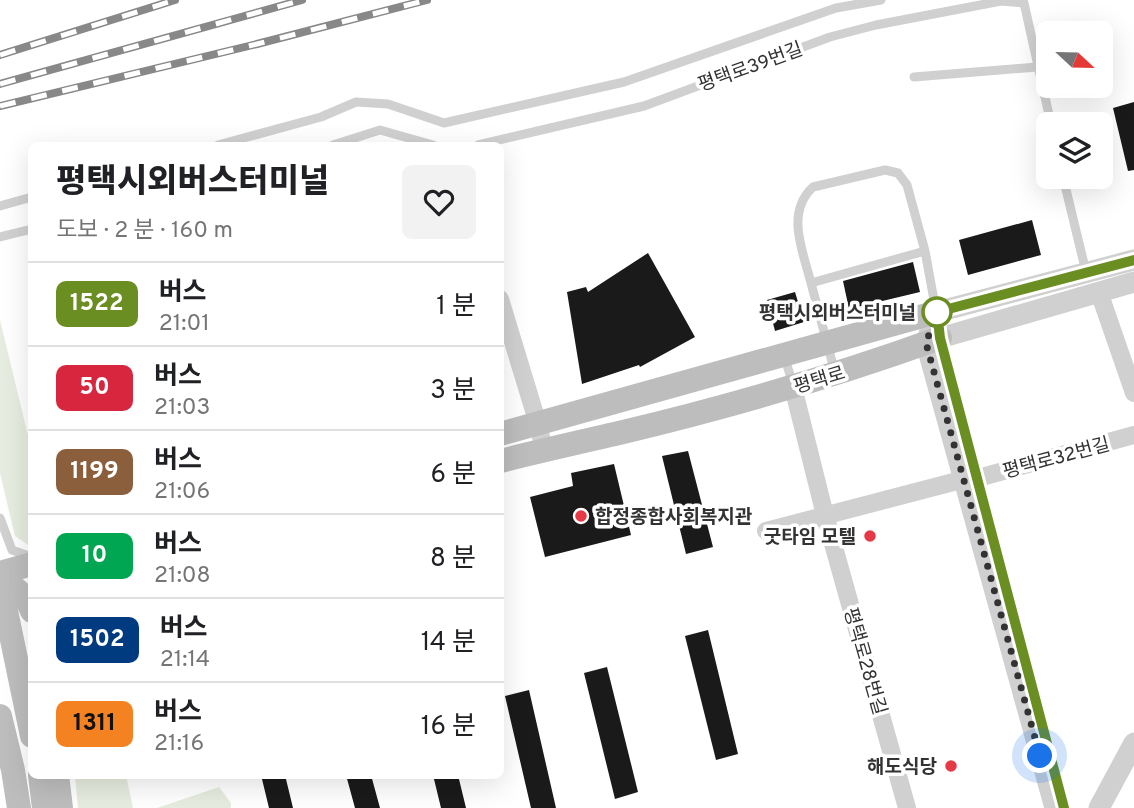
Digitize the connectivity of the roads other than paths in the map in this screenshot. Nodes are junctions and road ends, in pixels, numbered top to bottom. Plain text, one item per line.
1 (881, 0) edge
2 (1027, 1) edge
3 (840, 3) edge
4 (1036, 60) edge
5 (1036, 67) edge
6 (914, 77) dead end
7 (229, 142) edge
8 (342, 142) edge
9 (422, 142) edge
10 (491, 142) edge
11 (1066, 189) edge
12 (28, 198) edge
13 (0, 206) edge
14 (28, 230) edge
15 (0, 237) edge
16 (925, 251) junction
17 (1134, 260) edge
18 (1086, 272) junction
19 (1134, 282) edge
20 (811, 283) junction
21 (1099, 292) junction
22 (504, 312) edge
23 (937, 312) junction
24 (933, 340) junction
25 (827, 344) junction
26 (784, 355) junction
27 (835, 374) junction
28 (793, 387) junction
29 (1134, 394) edge
30 (614, 402) junction
31 (538, 424) junction
32 (504, 433) edge
33 (620, 433) junction
34 (1134, 436) edge
35 (544, 450) junction
36 (504, 460) edge
37 (971, 478) junction
38 (825, 515) junction
39 (0, 518) edge
40 (766, 531) dead end
41 (28, 556) edge
42 (28, 567) edge
43 (7, 582) edge
44 (28, 602) edge
45 (28, 711) edge
46 (0, 716) edge
47 (1134, 743) edge
48 (40, 779) edge
49 (57, 779) edge
50 (19, 808) edge
51 (44, 808) edge
52 (61, 808) edge
53 (907, 808) edge
54 (1055, 808) edge
55 (1064, 808) edge
56 (1099, 808) edge

1 - 3 lane
2 - 4 lane, 평택로39번길
2 - 10 lane, 평택로39번길
3 - 7 lane
5 - 6 lane
8 - 9 lane
11 - 18 lane
12 - 13 lane
14 - 15 lane
16 - 20 lane
16 - 20 lane
16 - 23 lane
17 - 18 street, 평택로
18 - 23 street, 평택로
19 - 21 street, 평택로
20 - 25 lane
21 - 24 street, 평택로
21 - 29 street
22 - 31 street
23 - 24 street
23 - 25 main road, 평택로
24 - 27 main road, 평택로
24 - 37 street
25 - 26 main road, 평택로
25 - 27 lane
26 - 28 lane
26 - 30 main road, 평택로
27 - 28 main road, 평택로
28 - 33 main road, 평택로
28 - 38 street, 평택로28번길
30 - 31 main road, 평택로
30 - 33 street
31 - 32 main road, 평택로
31 - 35 street
33 - 35 main road, 평택로
34 - 37 street, 평택로32번길
35 - 36 main road, 평택로
37 - 38 street
37 - 54 street
37 - 55 street, 평택로32번길
38 - 40 street
38 - 53 street, 평택로28번길
39 - 41 lane
42 - 43 main road
43 - 44 main road
43 - 45 main road, bridge
46 - 50 main road
47 - 56 street
48 - 51 main road
49 - 52 main road

